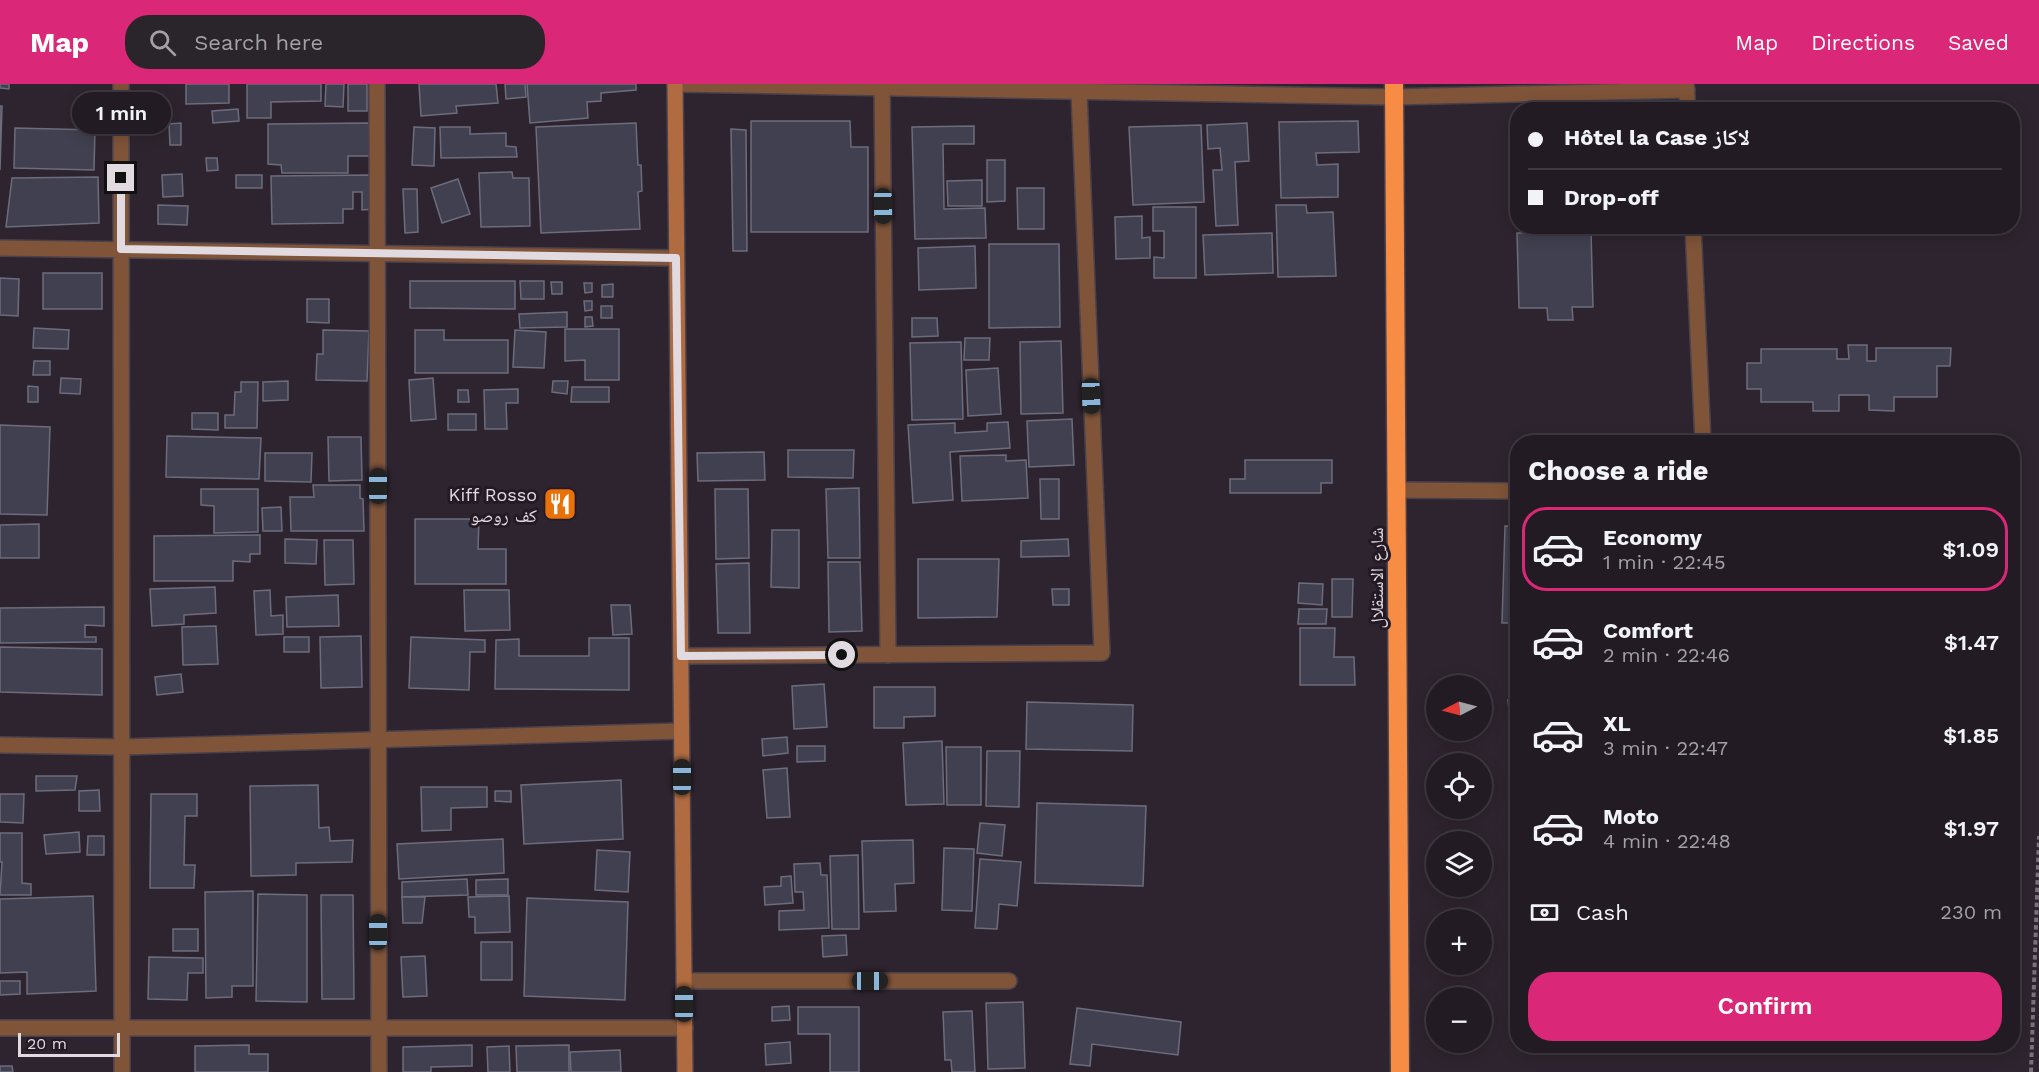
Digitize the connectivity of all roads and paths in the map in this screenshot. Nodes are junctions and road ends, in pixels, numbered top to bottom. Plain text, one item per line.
1 (121, 84) edge
2 (377, 84) edge
3 (675, 84) edge
4 (1686, 87) edge
5 (882, 88) junction
6 (1244, 89) edge
7 (1394, 91) edge
8 (1079, 92) junction
9 (1687, 102) edge
10 (1693, 234) edge
11 (0, 248) edge
12 (121, 249) junction
13 (378, 253) junction
14 (676, 258) junction
15 (1703, 435) edge
16 (1396, 490) junction
17 (1510, 491) edge
18 (888, 655) junction
19 (681, 656) junction
20 (681, 731) junction
21 (378, 741) junction
22 (0, 745) edge
23 (122, 747) junction
24 (2039, 836) edge
25 (684, 981) junction
26 (1009, 981) dead end
27 (0, 1028) edge
28 (122, 1028) junction
29 (378, 1028) junction
30 (685, 1028) junction
31 (122, 1072) edge
32 (379, 1072) edge
33 (685, 1072) edge
34 (1400, 1072) edge
35 (2031, 1072) edge

1 - 12 street
2 - 13 street
3 - 5 street
3 - 14 street
4 - 7 street
4 - 9 street
5 - 8 street
5 - 18 street
6 - 7 street
6 - 8 street
7 - 16 highway, شارع الاستقلال
8 - 18 street
10 - 15 street
11 - 12 street
12 - 13 street
12 - 23 street
13 - 14 street
13 - 21 street
14 - 19 street
16 - 17 street
16 - 34 highway, شارع الاستقلال
18 - 19 street
19 - 20 street
20 - 21 street
20 - 25 street
21 - 23 street
21 - 29 street
22 - 23 street
23 - 28 street
24 - 35 path
25 - 26 street
25 - 30 street
27 - 28 street
28 - 29 street
28 - 31 street
29 - 30 street
29 - 32 street
30 - 33 street

